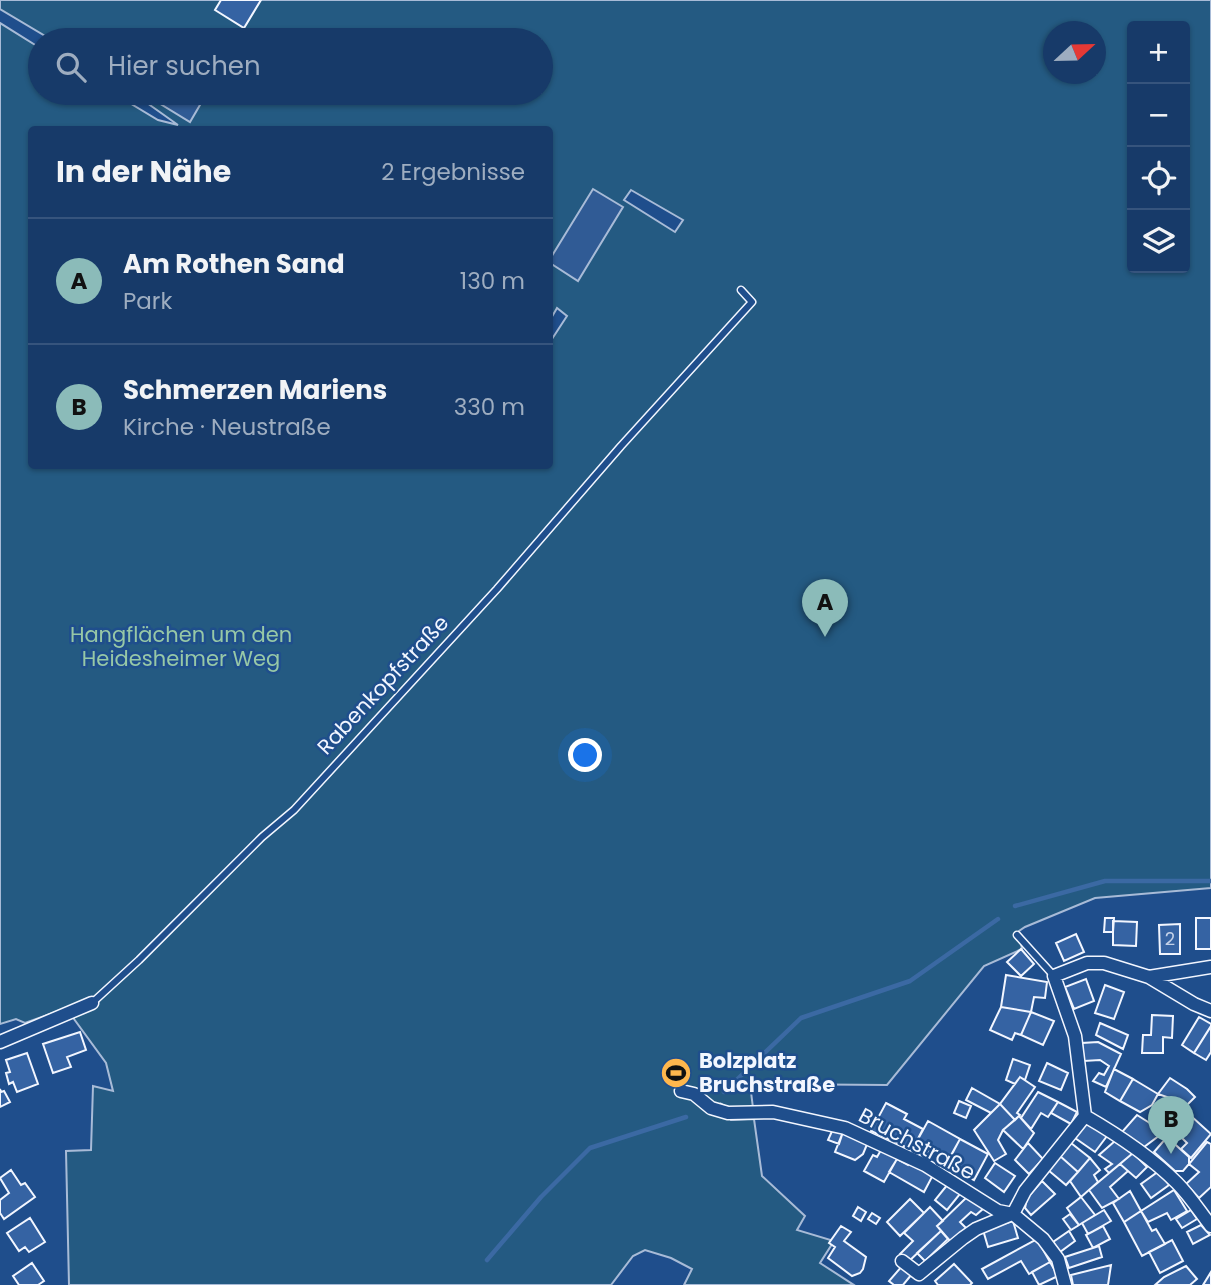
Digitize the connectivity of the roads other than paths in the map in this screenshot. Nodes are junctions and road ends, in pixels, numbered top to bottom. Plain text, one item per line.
1 (741, 290) dead end
2 (1017, 935) dead end
3 (1211, 967) edge
4 (1054, 976) junction
5 (1149, 977) junction
6 (92, 1003) joint
7 (1211, 1011) edge
8 (0, 1042) edge
9 (681, 1091) dead end
10 (1085, 1116) junction
11 (1013, 1214) junction
12 (1211, 1226) edge
13 (902, 1261) dead end
14 (1065, 1285) edge

1 - 6 lane, Rabenkopfstraße
2 - 4 lane
3 - 5 street
4 - 5 street
4 - 10 street
5 - 7 street
6 - 8 street, Rabenkopfstraße
9 - 11 street, Bruchstraße
10 - 11 street
10 - 12 street
11 - 13 street
11 - 14 street, Bruchstraße

